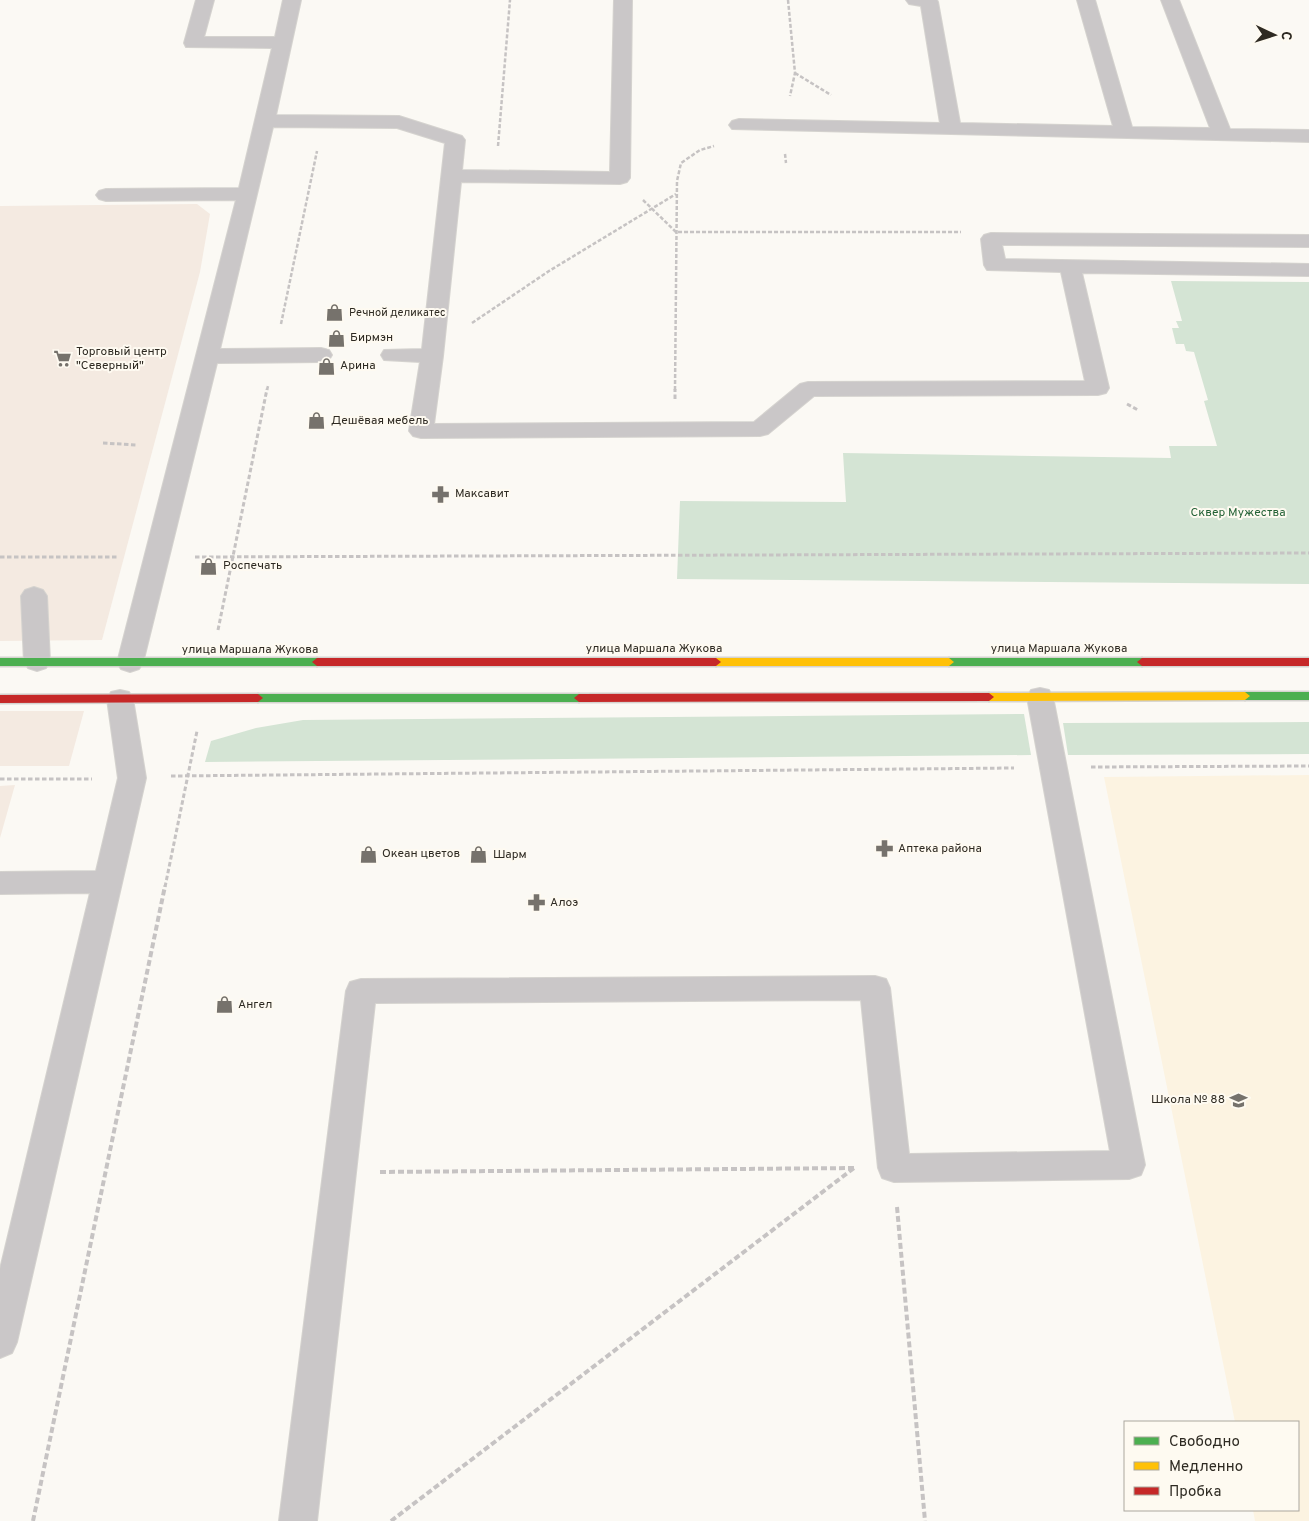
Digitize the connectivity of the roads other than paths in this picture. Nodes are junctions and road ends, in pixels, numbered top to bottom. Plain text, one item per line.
1 (205, 0) edge
2 (292, 0) edge
3 (623, 0) edge
4 (915, 0) edge
5 (1086, 0) edge
6 (1170, 0) edge
7 (282, 42) junction
8 (265, 121) junction
9 (739, 125) dead end
10 (950, 129) junction
11 (1124, 132) junction
12 (1222, 134) junction
13 (1309, 136) edge
14 (453, 176) junction
15 (248, 194) junction
16 (106, 195) dead end
17 (1309, 241) edge
18 (1070, 266) junction
19 (1309, 270) edge
20 (321, 355) dead end
21 (392, 355) dead end
22 (207, 356) junction
23 (432, 356) junction
24 (34, 596) dead end
25 (0, 662) edge
26 (37, 662) junction
27 (1309, 662) edge
28 (125, 681) junction
29 (1309, 696) edge
30 (1040, 697) junction
31 (0, 699) edge
32 (108, 882) junction
33 (0, 883) edge
34 (0, 1342) edge
35 (298, 1521) edge

1 - 7 lane
2 - 7 lane
3 - 14 lane
4 - 10 lane
5 - 11 lane
6 - 12 lane
7 - 8 lane
8 - 14 lane
8 - 15 lane
9 - 10 lane
10 - 11 lane
11 - 12 lane
12 - 13 lane
14 - 23 lane
15 - 16 lane
15 - 22 lane
17 - 18 lane
18 - 19 lane
18 - 23 lane
20 - 22 lane
21 - 23 lane
22 - 28 lane
24 - 26 lane
25 - 26 street, улица Маршала Жукова
26 - 28 street, улица Маршала Жукова
27 - 28 street, улица Маршала Жукова
28 - 30 street, улица Маршала Жукова
28 - 31 street, улица Маршала Жукова
28 - 32 lane
29 - 30 street, улица Маршала Жукова
30 - 35 lane
32 - 33 lane
32 - 34 lane

